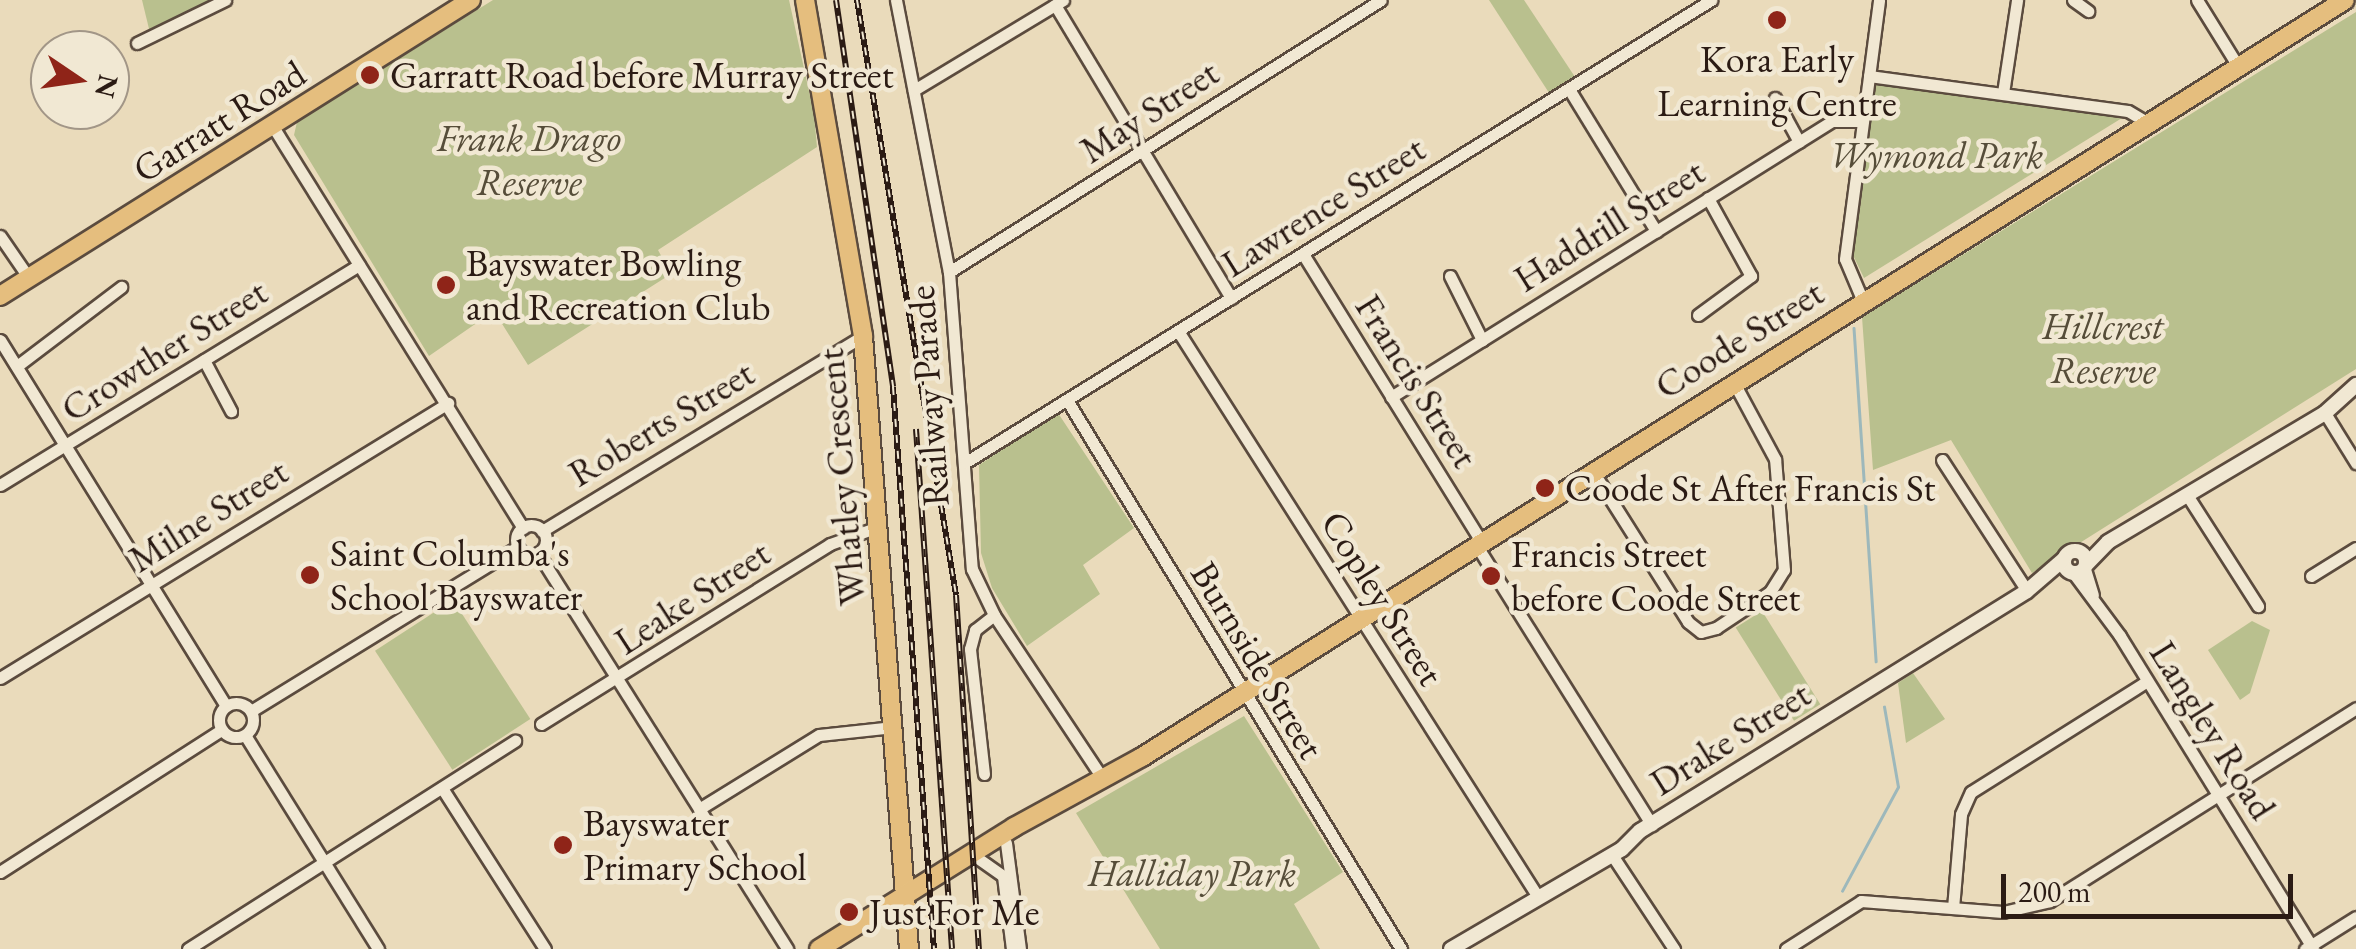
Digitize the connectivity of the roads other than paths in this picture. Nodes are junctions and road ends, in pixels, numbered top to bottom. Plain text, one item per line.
1 (225, 0) edge
2 (471, 0) edge
3 (896, 0) edge
4 (1382, 0) edge
5 (1710, 0) edge
6 (1879, 0) edge
7 (2017, 0) edge
8 (2073, 0) edge
9 (2197, 0) edge
10 (2344, 0) edge
11 (804, 1) edge
12 (1059, 2) edge
13 (2088, 11) dead end
14 (137, 43) dead end
15 (2238, 66) junction
16 (1868, 76) junction
17 (1569, 89) junction
18 (914, 90) junction
19 (2003, 92) junction
20 (1775, 98) dead end
21 (1862, 121) junction
22 (2146, 122) junction
23 (272, 126) junction
24 (1799, 142) junction
25 (1144, 147) junction
26 (1708, 198) junction
27 (1656, 230) junction
28 (0, 236) edge
29 (1302, 254) junction
30 (358, 265) junction
31 (949, 272) junction
32 (1450, 276) dead end
33 (29, 278) junction
34 (121, 286) dead end
35 (0, 296) edge
36 (1231, 298) junction
37 (1862, 299) junction
38 (1698, 315) dead end
39 (1178, 331) junction
40 (863, 336) junction
41 (0, 340) edge
42 (1482, 340) junction
43 (204, 360) junction
44 (17, 366) junction
45 (1734, 382) junction
46 (2356, 386) edge
47 (1391, 396) junction
48 (1067, 400) junction
49 (448, 403) junction
50 (231, 411) dead end
51 (2325, 413) junction
52 (66, 445) junction
53 (1942, 460) dead end
54 (966, 462) junction
55 (2356, 463) edge
56 (1592, 470) junction
57 (0, 486) edge
58 (2187, 495) junction
59 (878, 526) junction
60 (522, 528) junction
61 (542, 531) junction
62 (1477, 542) junction
63 (518, 547) junction
64 (2356, 548) edge
65 (538, 554) junction
66 (2076, 565) junction
67 (2312, 576) dead end
68 (150, 586) junction
69 (2027, 591) junction
70 (2258, 606) dead end
71 (994, 615) junction
72 (1357, 617) junction
73 (0, 678) edge
74 (619, 680) junction
75 (2146, 682) junction
76 (1240, 690) junction
77 (226, 706) junction
78 (2356, 708) edge
79 (251, 711) junction
80 (541, 724) dead end
81 (894, 727) junction
82 (221, 730) junction
83 (1170, 734) junction
84 (245, 735) junction
85 (514, 742) dead end
86 (1099, 773) junction
87 (984, 774) dead end
88 (442, 788) junction
89 (2217, 795) junction
90 (1069, 798) junction
91 (699, 809) junction
92 (1652, 825) junction
93 (1024, 826) junction
94 (1006, 843) junction
95 (1612, 855) junction
96 (979, 858) junction
97 (324, 862) junction
98 (0, 872) edge
99 (1538, 896) junction
100 (905, 901) junction
101 (1952, 908) junction
102 (2356, 917) edge
103 (210, 943) edge
104 (2309, 948) edge
105 (188, 949) edge
106 (378, 949) edge
107 (545, 949) edge
108 (787, 949) edge
109 (819, 949) edge
110 (836, 949) edge
111 (910, 949) edge
112 (1012, 949) edge
113 (1020, 949) edge
114 (1400, 949) edge
115 (1450, 949) edge
116 (1674, 949) edge
117 (1786, 949) edge

1 - 14 street
2 - 23 main road, Garratt Road
3 - 18 street, Railway Parade
4 - 25 street, May Street
5 - 17 street, Lawrence Street
6 - 16 street
7 - 19 street
8 - 13 street
9 - 15 street
10 - 15 main road, Coode Street
11 - 40 main road, Whatley Crescent
12 - 18 street
12 - 25 street
15 - 22 main road, Coode Street
16 - 19 street
16 - 21 street
17 - 27 street
17 - 29 street, Lawrence Street
18 - 31 street, Railway Parade
19 - 22 street
20 - 24 street
21 - 24 street, Haddrill Street
21 - 37 street
22 - 37 main road, Coode Street
23 - 30 street
23 - 33 main road, Garratt Road
24 - 26 street, Haddrill Street
25 - 31 street, May Street
25 - 36 street
26 - 27 street, Haddrill Street
26 - 38 street
27 - 42 street, Haddrill Street
28 - 33 street
29 - 36 street, Lawrence Street
29 - 47 street, Francis Street
30 - 43 street, Crowther Street
30 - 49 street
31 - 54 street, Railway Parade
32 - 42 street
33 - 35 main road, Garratt Road
34 - 44 street
36 - 39 street, Lawrence Street
37 - 45 main road, Coode Street
39 - 48 street, Lawrence Street
39 - 72 street, Copley Street
40 - 59 main road, Whatley Crescent
40 - 61 street, Roberts Street
41 - 44 street
42 - 47 street, Haddrill Street
43 - 50 street
43 - 52 street, Crowther Street
44 - 52 street
45 - 56 main road, Coode Street
45 - 56 street
46 - 51 street, Drake Street
47 - 62 street, Francis Street
48 - 54 street, Lawrence Street
48 - 76 street, Burnside Street
49 - 60 street
49 - 68 street, Milne Street
51 - 55 street
51 - 58 street, Drake Street
52 - 57 street, Crowther Street
52 - 68 street
53 - 69 street
54 - 71 street, Railway Parade
56 - 62 main road, Coode Street
58 - 66 street, Drake Street
58 - 70 street
59 - 74 street, Leake Street
59 - 81 main road, Whatley Crescent
60 - 61 street, Roberts Street
60 - 63 street
61 - 65 street, Roberts Street
62 - 72 main road, Coode Street
62 - 92 street, Francis Street
63 - 65 street
63 - 79 street
64 - 67 street
65 - 74 street
66 - 69 street, Drake Street
66 - 75 street, Langley Road
68 - 73 street, Milne Street
68 - 77 street
69 - 92 street, Drake Street
71 - 86 street, Railway Parade
71 - 87 street
72 - 76 main road, Coode Street
72 - 99 street, Copley Street
74 - 80 street, Leake Street
74 - 91 street
75 - 89 street, Langley Road
75 - 101 street
76 - 83 main road, Coode Street
76 - 114 street, Burnside Street
77 - 79 street
77 - 82 street
78 - 89 street
79 - 84 street
81 - 91 street
81 - 100 main road, Whatley Crescent
82 - 84 street
82 - 98 street
83 - 86 main road, Coode Street
83 - 90 main road, Coode Street
84 - 97 street
85 - 88 street
86 - 90 main road, Coode Street
88 - 97 street
88 - 107 street
89 - 101 street
89 - 104 street, Langley Road
90 - 93 main road, Coode Street
91 - 108 street
92 - 95 street, Drake Street
93 - 94 main road, Coode Street
93 - 100 main road, Coode Street
94 - 96 main road, Coode Street
94 - 113 street
95 - 99 street, Drake Street
95 - 116 street
96 - 100 main road, Coode Street
96 - 112 street
97 - 103 street
97 - 106 street
99 - 115 street, Drake Street
100 - 109 main road, Coode Street
100 - 110 main road
100 - 111 main road, Whatley Crescent
101 - 117 street
102 - 104 street
103 - 105 street

